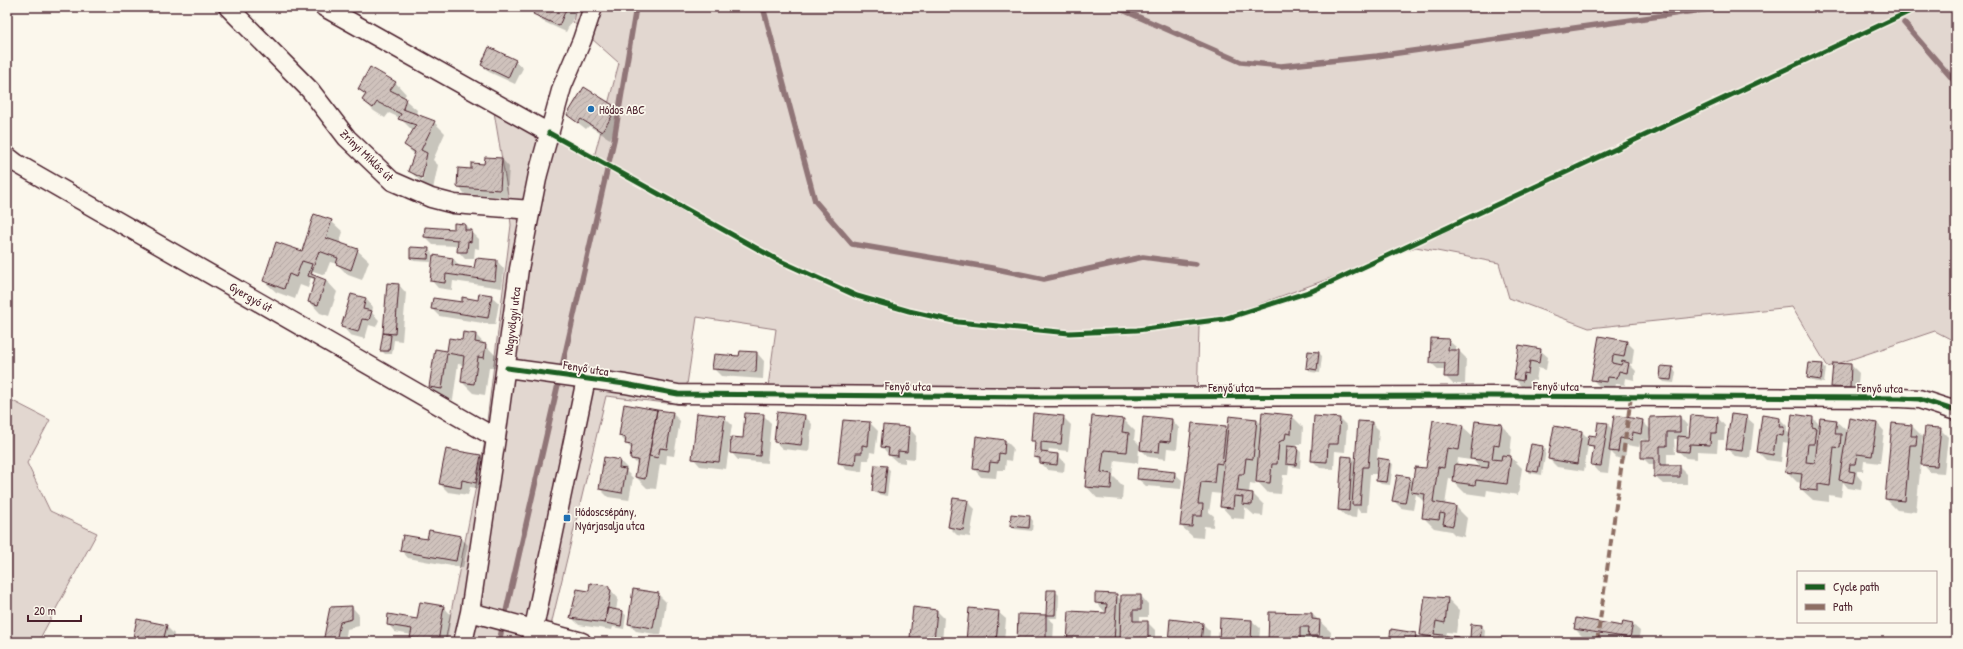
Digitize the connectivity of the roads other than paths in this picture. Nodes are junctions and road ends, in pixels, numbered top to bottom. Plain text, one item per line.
1 (228, 7) edge
2 (324, 7) edge
3 (593, 7) edge
4 (549, 134) junction
5 (7, 156) edge
6 (531, 210) junction
7 (507, 368) junction
8 (586, 378) junction
9 (1956, 411) edge
10 (496, 438) junction
11 (470, 612) junction
12 (532, 636) edge
13 (463, 642) edge
14 (582, 642) edge

1 - 6 street, Zrínyi Miklós út
2 - 4 street
3 - 4 street, Nagyvölgyi utca
4 - 6 street, Nagyvölgyi utca
5 - 10 street, Gyergyó út
6 - 7 street, Nagyvölgyi utca
7 - 8 street, Fenyő utca
7 - 10 street, Nagyvölgyi utca
8 - 9 street, Fenyő utca
8 - 12 street
10 - 11 street, Nagyvölgyi utca
11 - 12 street
11 - 13 street, Nagyvölgyi utca
12 - 14 street

